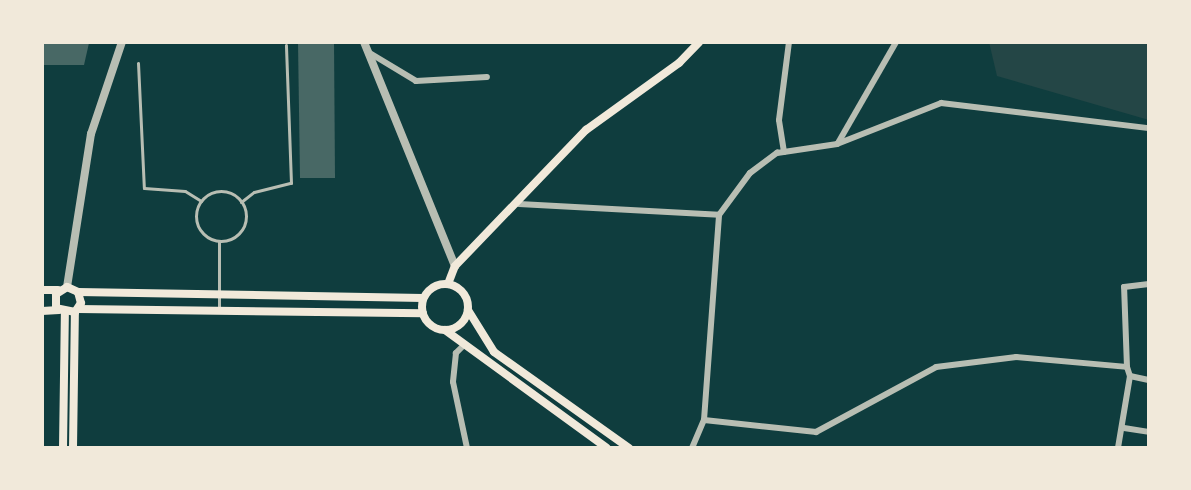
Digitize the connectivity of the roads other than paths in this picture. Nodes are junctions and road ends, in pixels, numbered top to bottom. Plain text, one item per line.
1 (122, 42) edge
2 (364, 42) edge
3 (699, 42) edge
4 (789, 42) edge
5 (896, 42) edge
6 (286, 45) dead end
7 (368, 52) junction
8 (138, 63) dead end
9 (487, 77) dead end
10 (1149, 128) edge
11 (837, 144) junction
12 (784, 152) junction
13 (201, 201) junction
14 (242, 202) junction
15 (519, 204) junction
16 (718, 215) junction
17 (219, 241) junction
18 (455, 266) junction
19 (448, 284) junction
20 (1149, 284) edge
21 (68, 287) junction
22 (42, 291) edge
23 (58, 291) junction
24 (78, 292) junction
25 (219, 294) junction
26 (423, 298) junction
27 (42, 310) edge
28 (76, 310) junction
29 (468, 310) junction
30 (218, 311) junction
31 (62, 312) junction
32 (423, 313) junction
33 (445, 330) junction
34 (465, 344) junction
35 (1127, 368) junction
36 (1130, 376) junction
37 (1149, 380) edge
38 (704, 420) junction
39 (1124, 428) junction
40 (1149, 432) edge
41 (63, 448) edge
42 (73, 448) edge
43 (467, 448) edge
44 (607, 448) edge
45 (629, 448) edge
46 (692, 448) edge
47 (1118, 448) edge

1 - 21 street
2 - 7 street
3 - 15 main road
4 - 12 street
5 - 11 street
6 - 14 lane
7 - 9 street
7 - 18 street
8 - 13 lane
10 - 11 street
11 - 12 street
12 - 16 street
13 - 14 lane
13 - 17 lane
14 - 17 lane
15 - 16 street
15 - 18 main road
16 - 38 street
17 - 25 lane
18 - 19 main road
19 - 26 main road
19 - 29 main road
20 - 35 street
21 - 23 main road
21 - 24 main road
22 - 23 main road
23 - 31 main road
24 - 25 main road
24 - 28 main road
25 - 26 main road
25 - 30 lane
26 - 32 main road
27 - 31 main road
28 - 30 main road
28 - 31 main road
28 - 42 main road
29 - 33 main road
29 - 45 main road
30 - 32 main road
31 - 41 main road
32 - 33 main road
33 - 34 main road
34 - 43 street
34 - 44 main road
35 - 36 street
35 - 38 street
36 - 37 street
36 - 39 street
38 - 46 street
39 - 40 street
39 - 47 street

